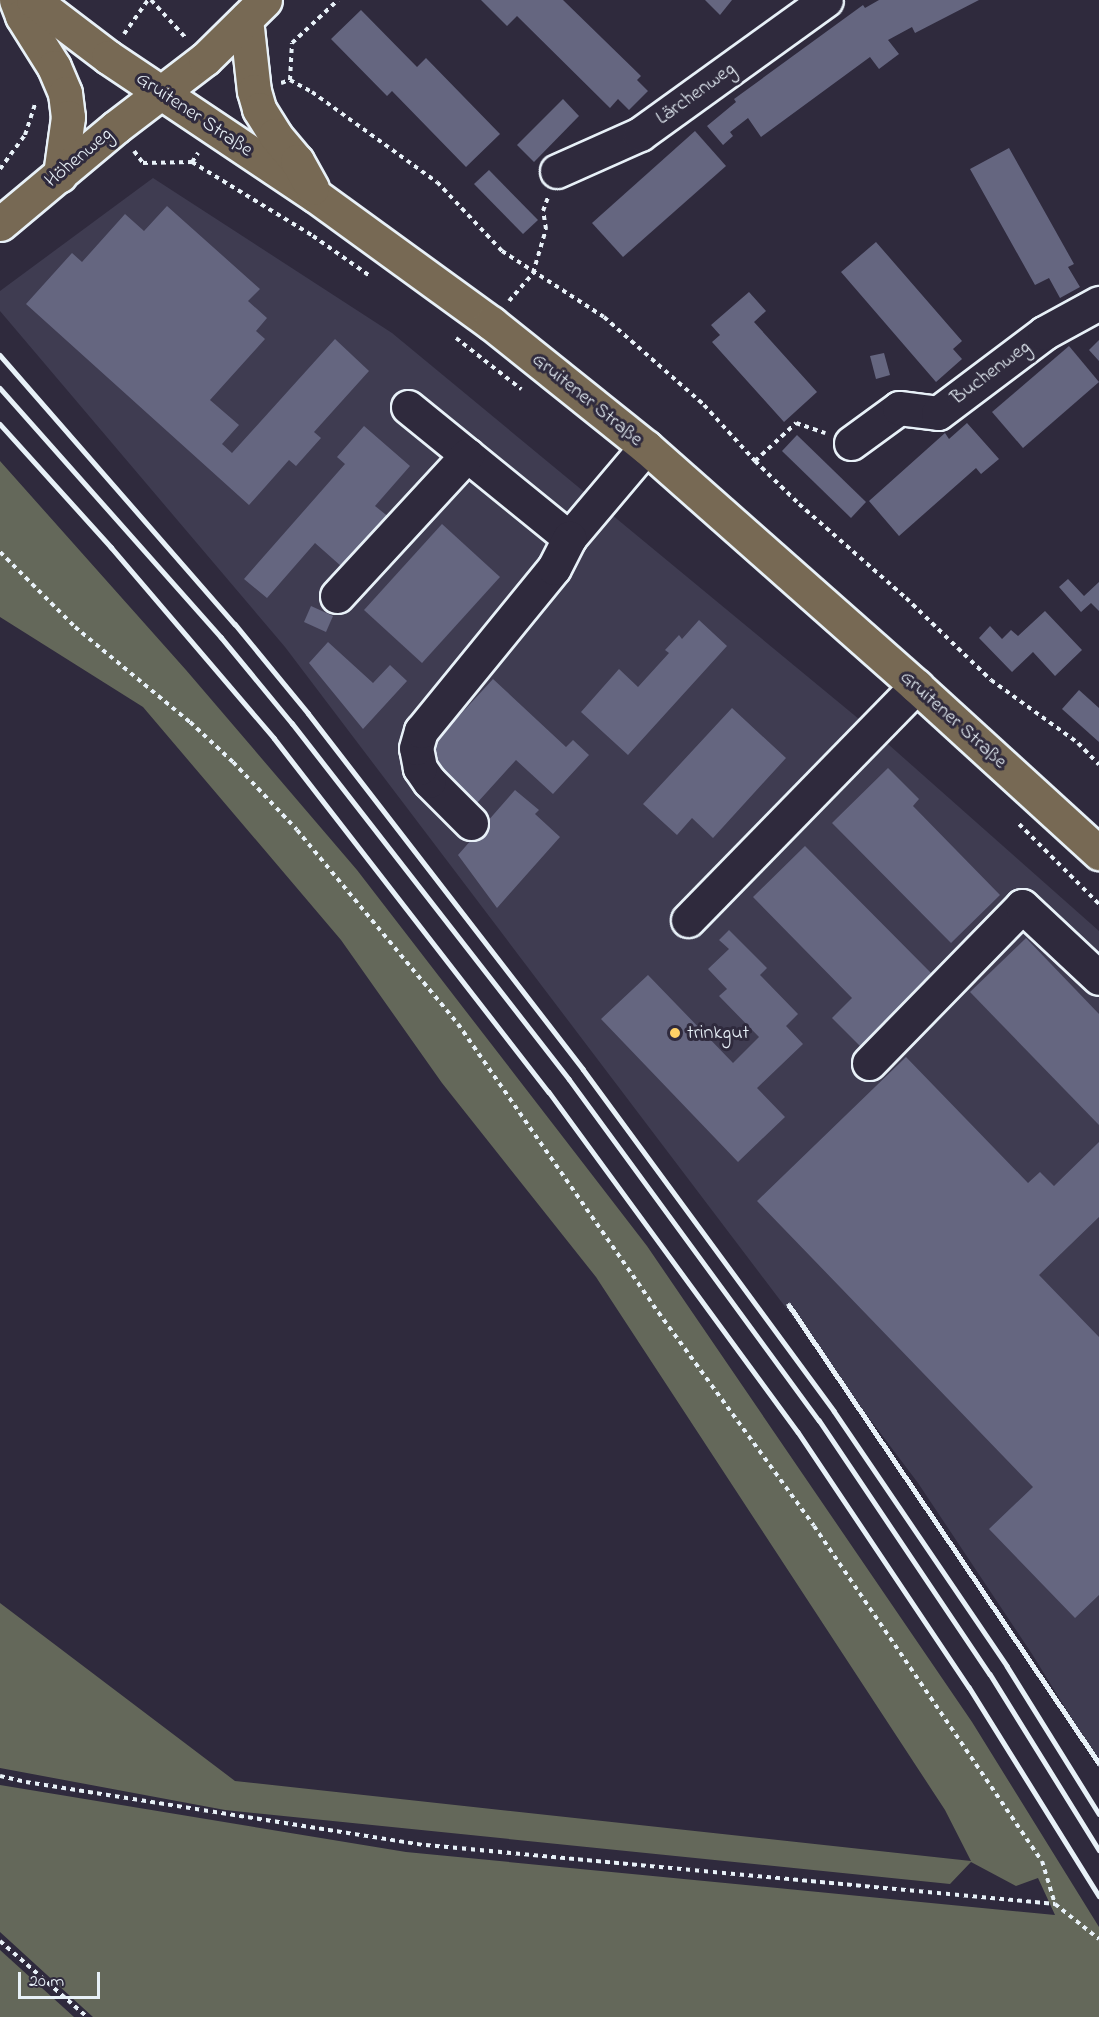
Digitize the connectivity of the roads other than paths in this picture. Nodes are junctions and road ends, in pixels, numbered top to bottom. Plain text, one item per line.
1 (16, 0) edge
2 (33, 0) edge
3 (826, 0) edge
4 (256, 10) edge
5 (159, 93) junction
6 (556, 171) road end
7 (60, 175) junction
8 (316, 196) junction
9 (0, 224) edge
10 (1099, 303) edge
11 (408, 407) dead end
12 (851, 442) dead end
13 (646, 447) junction
14 (467, 455) junction
15 (569, 538) junction
16 (337, 596) dead end
17 (916, 686) junction
18 (471, 823) dead end
19 (1099, 853) edge
20 (688, 920) dead end
21 (1099, 978) edge
22 (869, 1063) dead end

1 - 7 main road
2 - 5 main road, Gruitener Straße
3 - 6 street, Lärchenweg
4 - 5 main road, Höhenweg
4 - 8 main road
5 - 7 main road, Höhenweg
5 - 8 main road, Gruitener Straße
7 - 9 main road, Höhenweg
8 - 13 main road, Gruitener Straße
10 - 12 street, Buchenweg
11 - 14 street
13 - 15 street
13 - 17 main road, Gruitener Straße
14 - 15 street
14 - 16 street
15 - 18 street
17 - 19 main road, Gruitener Straße
17 - 20 street
21 - 22 street

